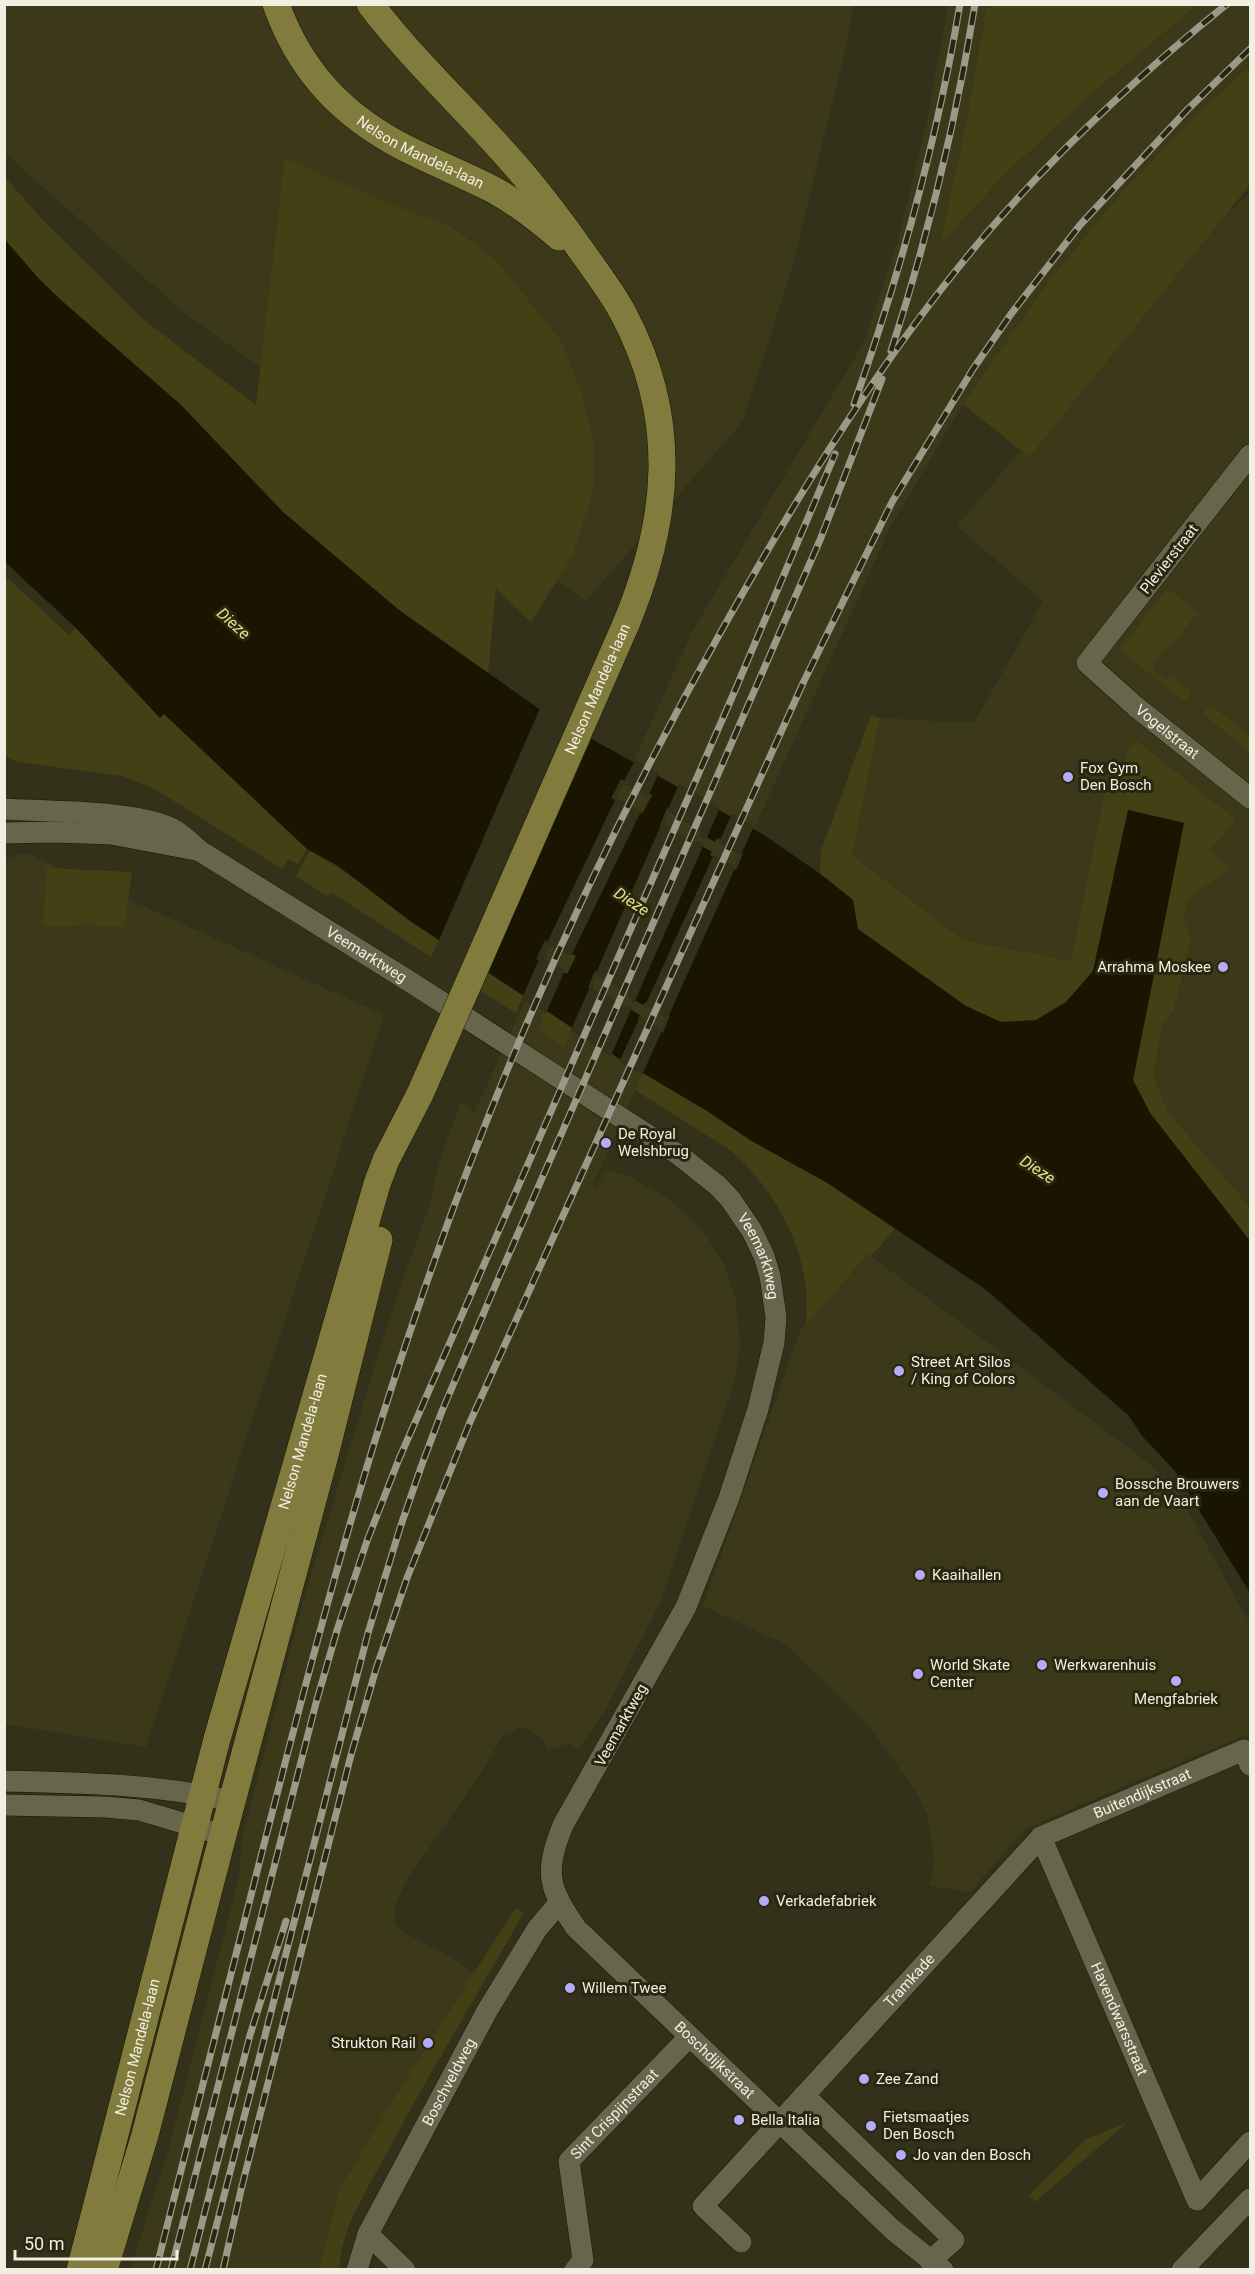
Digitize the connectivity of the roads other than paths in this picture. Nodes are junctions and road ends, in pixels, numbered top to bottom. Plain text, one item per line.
1 (276, 4) edge
2 (370, 4) edge
3 (597, 273) junction
4 (1251, 455) edge
5 (1087, 663) joint
6 (1251, 798) edge
7 (4, 809) edge
8 (4, 833) edge
9 (200, 851) junction
10 (420, 1094) junction
11 (1247, 1758) edge
12 (4, 1781) edge
13 (203, 1794) junction
14 (232, 1801) junction
15 (4, 1805) edge
16 (194, 1827) junction
17 (223, 1835) junction
18 (1041, 1837) junction
19 (559, 1903) junction
20 (689, 2037) junction
21 (804, 2095) junction
22 (780, 2124) junction
23 (1251, 2142) edge
24 (1251, 2199) edge
25 (368, 2234) junction
26 (741, 2242) dead end
27 (936, 2267) edge
28 (80, 2270) edge
29 (104, 2270) edge
30 (357, 2270) edge
31 (405, 2270) edge
32 (575, 2270) edge
33 (1182, 2270) edge

1 - 3 main road, Nelson Mandela-laan
2 - 3 main road, Nelson Mandela-laan
3 - 10 main road, Nelson Mandela-laan, bridge
4 - 5 street, Plevierstraat
5 - 6 street, Vogelstraat
7 - 9 street, Veemarktweg
8 - 9 street, Veemarktweg
9 - 19 street, Veemarktweg
10 - 13 main road, Nelson Mandela-laan
10 - 14 main road, Nelson Mandela-laan
11 - 18 street, Buitendijkstraat
12 - 13 street
13 - 14 street
13 - 16 main road, Nelson Mandela-laan
14 - 17 main road, Nelson Mandela-laan
15 - 16 street
16 - 17 street
16 - 28 main road, Nelson Mandela-laan
17 - 29 main road, Nelson Mandela-laan
18 - 21 street, Tramkade
18 - 23 street, Havendwarsstraat
19 - 20 street, Boschdijkstraat
19 - 25 street, Boschveldweg
20 - 22 street, Boschdijkstraat
20 - 32 street, Sint Crispijnstraat
21 - 22 street, Tramkade
21 - 27 street, Boschdijkstraat
22 - 26 street, Tramkade
22 - 27 street, Boschdijkstraat
24 - 33 street
25 - 30 street, Boschveldweg
25 - 31 street

